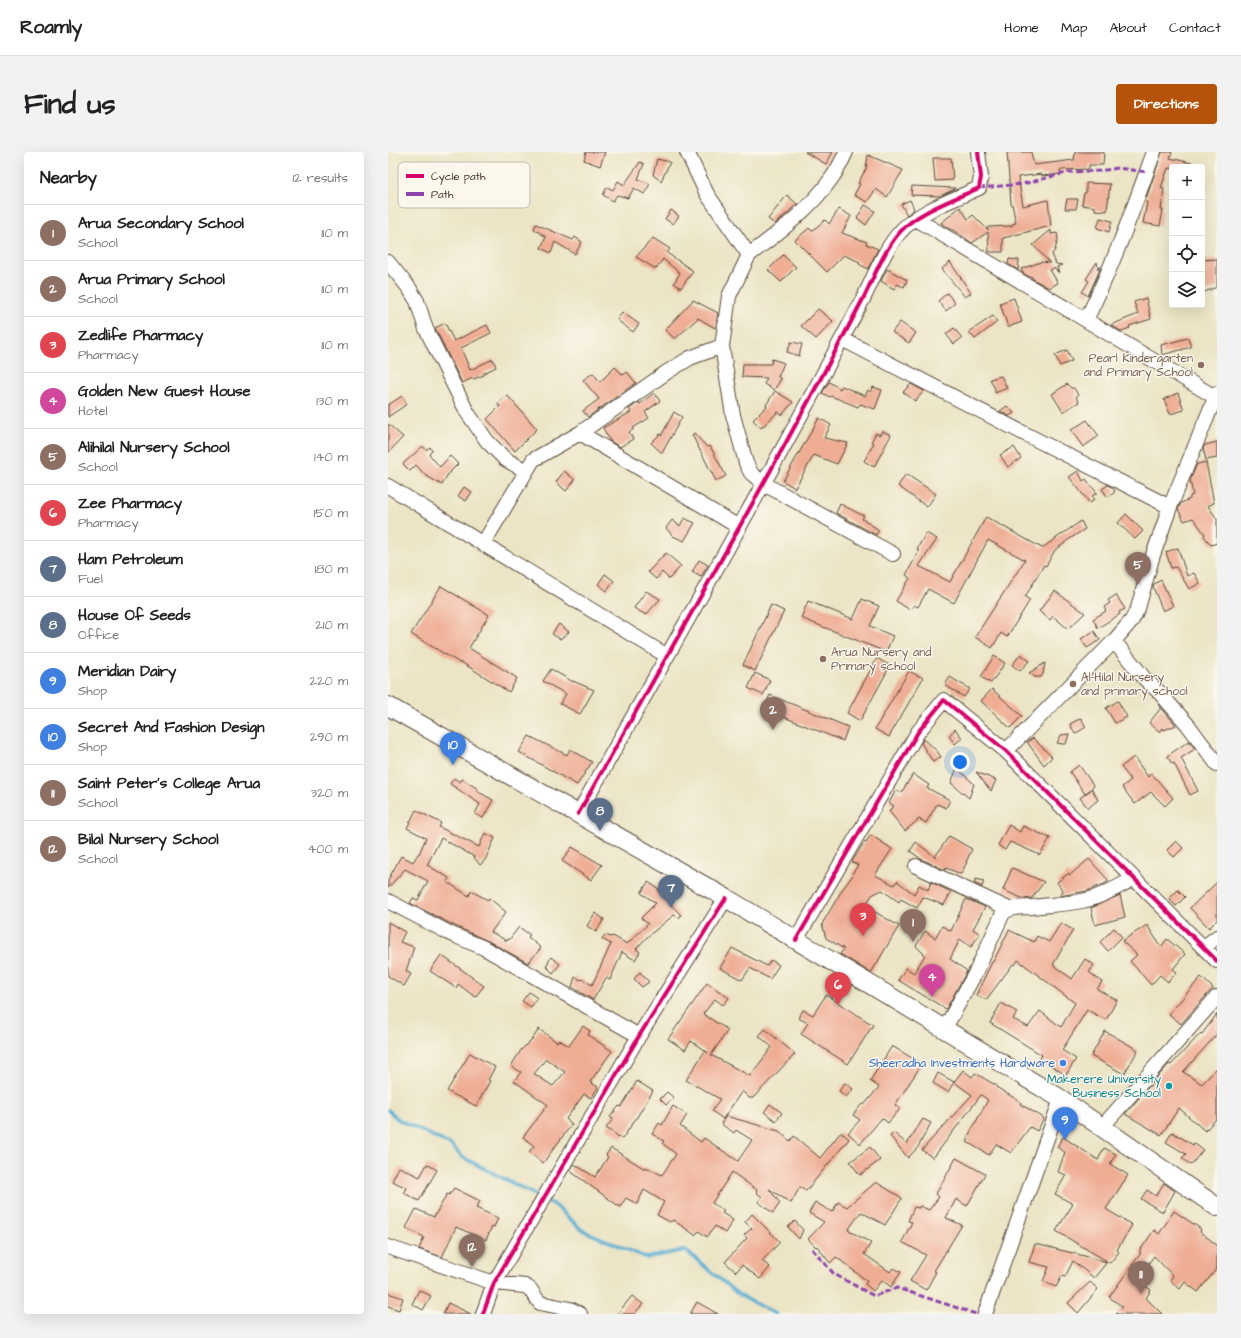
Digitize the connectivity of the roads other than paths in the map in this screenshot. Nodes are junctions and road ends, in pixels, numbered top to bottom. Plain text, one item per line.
1 (687, 152) edge
2 (846, 152) edge
3 (978, 152) edge
4 (1154, 152) edge
5 (916, 220) junction
6 (749, 254) junction
7 (388, 262) edge
8 (1086, 320) junction
9 (842, 339) junction
10 (722, 346) junction
11 (1216, 395) edge
12 (580, 433) junction
13 (526, 471) junction
14 (764, 484) junction
15 (388, 486) edge
16 (1170, 507) junction
17 (739, 527) junction
18 (483, 544) junction
19 (893, 554) dead end
20 (1114, 641) junction
21 (667, 656) junction
22 (388, 706) edge
23 (1006, 751) junction
24 (1217, 764) edge
25 (578, 814) junction
26 (916, 866) dead end
27 (1133, 879) junction
28 (726, 898) junction
29 (388, 901) edge
30 (1009, 909) junction
31 (1217, 937) edge
32 (796, 940) junction
33 (1204, 948) junction
34 (1217, 961) edge
35 (1217, 998) edge
36 (944, 1030) junction
37 (639, 1036) junction
38 (1061, 1099) junction
39 (1102, 1127) junction
40 (1217, 1206) edge
41 (388, 1247) edge
42 (494, 1283) junction
43 (483, 1314) edge
44 (580, 1314) edge
45 (986, 1314) edge

1 - 6 street
2 - 6 street
3 - 5 street
4 - 8 street
5 - 8 street
5 - 9 street
6 - 10 street
7 - 13 street
8 - 11 street
9 - 14 street
9 - 16 street
10 - 12 street
10 - 14 street
11 - 16 street
12 - 13 street
12 - 17 street
13 - 18 street
14 - 17 street
14 - 19 street
15 - 18 street
16 - 20 street
17 - 21 street
18 - 21 street
20 - 23 street
20 - 24 street
21 - 25 street
22 - 25 main road
23 - 27 street
23 - 32 street
25 - 28 main road
26 - 30 street
27 - 30 street
27 - 33 street
28 - 32 main road
28 - 37 street
29 - 37 street
30 - 36 street
31 - 33 street
32 - 36 main road
33 - 34 street
35 - 39 street
36 - 38 main road
37 - 42 street
38 - 39 main road
38 - 45 street
39 - 40 main road
41 - 42 street
42 - 43 street
42 - 44 street

